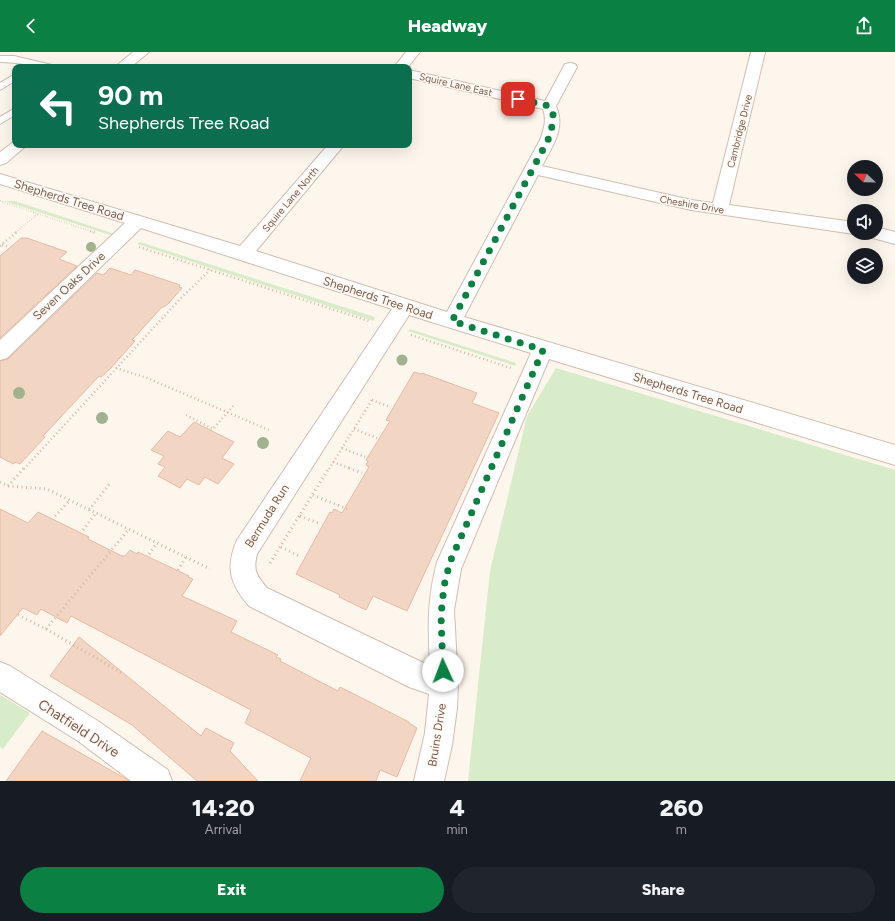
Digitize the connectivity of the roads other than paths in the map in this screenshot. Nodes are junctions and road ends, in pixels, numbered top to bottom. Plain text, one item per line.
1 (142, 52) edge
2 (413, 52) edge
3 (758, 52) edge
4 (0, 59) edge
5 (29, 64) edge
6 (126, 64) edge
7 (403, 64) edge
8 (570, 67) dead end
9 (412, 75) edge
10 (12, 79) edge
11 (0, 87) edge
12 (549, 106) junction
13 (12, 113) edge
14 (0, 121) edge
15 (15, 148) edge
16 (333, 148) edge
17 (0, 160) edge
18 (533, 169) junction
19 (0, 179) edge
20 (720, 209) junction
21 (138, 221) junction
22 (847, 227) edge
23 (883, 235) edge
24 (895, 238) edge
25 (244, 254) junction
26 (404, 306) junction
27 (452, 321) junction
28 (543, 350) junction
29 (0, 352) edge
30 (895, 455) edge
31 (0, 676) edge
32 (444, 685) junction
33 (157, 781) edge
34 (428, 781) edge

1 - 6 street
2 - 7 street
3 - 20 street, Cambridge Drive
4 - 5 lane
8 - 12 street
9 - 12 street, Squire Lane East
10 - 11 lane
12 - 18 street
13 - 14 lane
15 - 17 street
16 - 25 street, Squire Lane North
18 - 20 street, Cheshire Drive
18 - 27 street
19 - 21 street, Shepherds Tree Road
20 - 22 street, Cheshire Drive
21 - 25 street, Shepherds Tree Road
21 - 29 street, Seven Oaks Drive
23 - 24 street
25 - 26 street, Shepherds Tree Road
26 - 27 street, Shepherds Tree Road
26 - 32 street, Bermuda Run
27 - 28 street, Shepherds Tree Road
28 - 30 street, Shepherds Tree Road
28 - 32 street, Bruins Drive
31 - 33 street, Chatfield Drive
32 - 34 street, Bruins Drive

